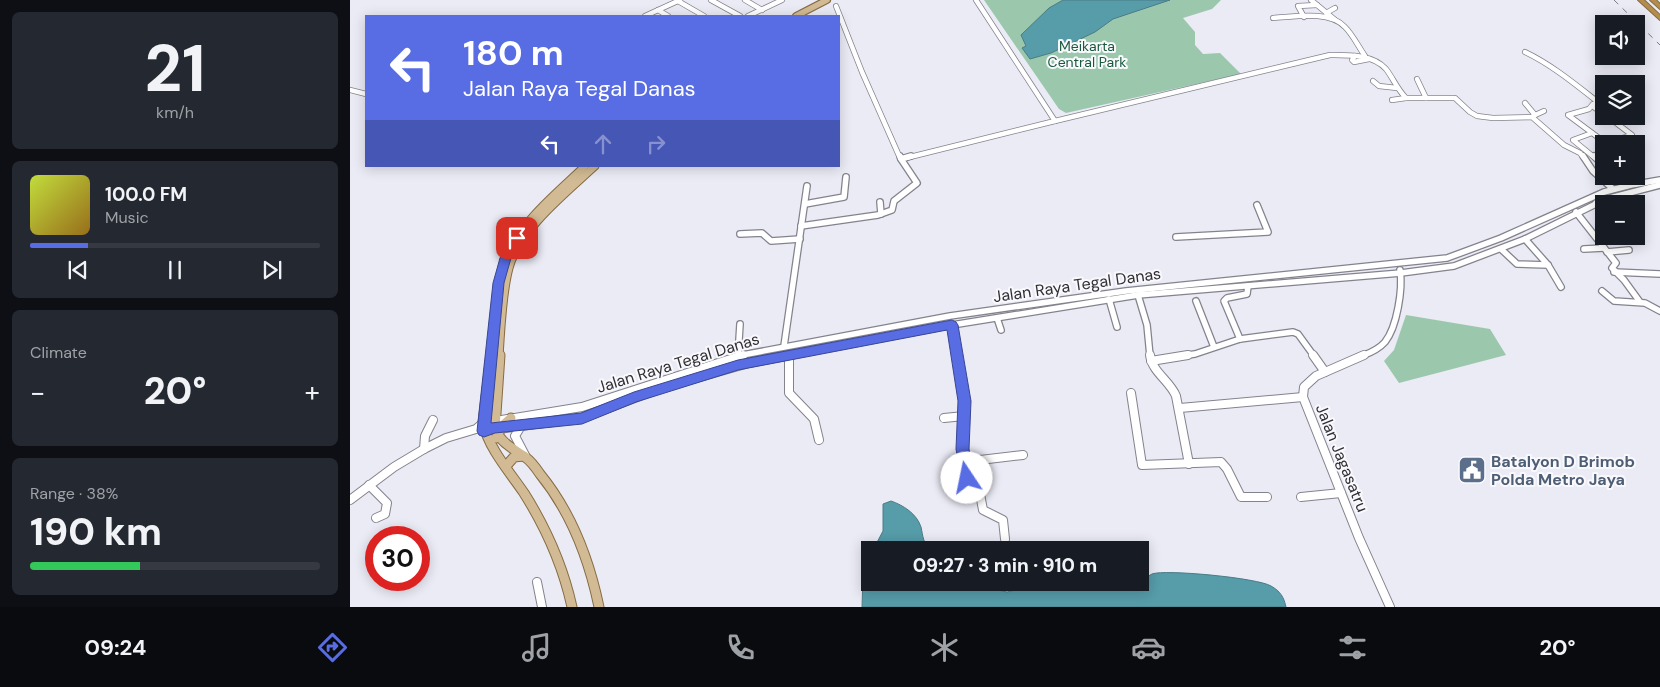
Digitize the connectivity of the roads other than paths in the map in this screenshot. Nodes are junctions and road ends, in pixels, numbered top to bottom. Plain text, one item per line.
1 (711, 0) edge
2 (745, 0) edge
3 (781, 0) edge
4 (828, 0) edge
5 (976, 0) edge
6 (1311, 0) edge
7 (1642, 0) edge
8 (1648, 0) edge
9 (1653, 0) edge
10 (679, 1) edge
11 (835, 3) edge
12 (1317, 5) junction
13 (1660, 7) edge
14 (1335, 8) dead end
15 (658, 10) junction
16 (762, 10) junction
17 (1660, 11) edge
18 (1326, 13) junction
19 (646, 15) edge
20 (666, 15) edge
21 (702, 15) edge
22 (738, 15) edge
23 (750, 15) edge
24 (798, 15) edge
25 (805, 15) edge
26 (840, 15) edge
27 (840, 16) edge
28 (1304, 17) junction
29 (1660, 17) edge
30 (1273, 18) dead end
31 (1335, 20) junction
32 (1525, 52) dead end
33 (1367, 58) junction
34 (1416, 79) dead end
35 (1373, 82) dead end
36 (1397, 88) junction
37 (350, 90) edge
38 (365, 94) edge
39 (1406, 98) junction
40 (1426, 98) junction
41 (1595, 98) edge
42 (1392, 100) dead end
43 (1525, 103) dead end
44 (1595, 104) edge
45 (1592, 106) junction
46 (1595, 108) edge
47 (1544, 111) dead end
48 (1534, 116) junction
49 (1055, 120) junction
50 (1618, 125) edge
51 (1592, 133) junction
52 (1595, 135) edge
53 (1632, 135) edge
54 (1595, 156) edge
55 (901, 159) junction
56 (1595, 160) edge
57 (1588, 161) junction
58 (584, 167) edge
59 (594, 167) edge
60 (846, 177) dead end
61 (1660, 180) edge
62 (1645, 182) edge
63 (1631, 185) edge
64 (1660, 185) edge
65 (807, 186) dead end
66 (1613, 189) junction
67 (1618, 195) edge
68 (880, 202) dead end
69 (1595, 203) edge
70 (805, 204) junction
71 (1256, 205) dead end
72 (1576, 212) junction
73 (881, 214) junction
74 (801, 226) junction
75 (740, 234) dead end
76 (1176, 237) dead end
77 (800, 238) junction
78 (1525, 239) junction
79 (1501, 249) junction
80 (1584, 249) dead end
81 (1606, 250) junction
82 (1629, 250) dead end
83 (1398, 264) junction
84 (1548, 265) junction
85 (1614, 272) junction
86 (1401, 273) junction
87 (1660, 274) edge
88 (1248, 286) junction
89 (1561, 287) dead end
90 (1602, 291) dead end
91 (1128, 293) junction
92 (1138, 295) junction
93 (1109, 299) junction
94 (1196, 301) dead end
95 (1640, 302) junction
96 (1660, 311) edge
97 (997, 318) junction
98 (740, 324) dead end
99 (952, 325) junction
100 (1117, 327) dead end
101 (885, 328) junction
102 (1001, 330) dead end
103 (887, 336) junction
104 (1240, 338) junction
105 (784, 346) junction
106 (1214, 347) junction
107 (759, 351) junction
108 (789, 355) junction
109 (738, 356) junction
110 (759, 361) junction
111 (1151, 361) junction
112 (1325, 372) junction
113 (1131, 393) dead end
114 (1302, 397) junction
115 (1180, 408) junction
116 (964, 416) junction
117 (512, 418) joint
118 (944, 418) dead end
119 (432, 420) dead end
120 (521, 426) junction
121 (481, 428) junction
122 (496, 428) junction
123 (819, 440) dead end
124 (493, 447) junction
125 (424, 449) junction
126 (1024, 455) dead end
127 (526, 457) junction
128 (964, 462) junction
129 (1189, 464) junction
130 (506, 466) junction
131 (370, 485) junction
132 (1340, 493) junction
133 (1267, 497) dead end
134 (1301, 497) dead end
135 (350, 500) edge
136 (376, 518) dead end
137 (1005, 539) dead end
138 (538, 582) dead end
139 (542, 607) edge
140 (572, 607) edge
141 (599, 607) edge
142 (1390, 607) edge

1 - 22 street
2 - 16 street
3 - 16 street
4 - 24 main road
5 - 49 street
6 - 12 street
7 - 29 highway
8 - 17 highway
9 - 13 highway
10 - 15 street
10 - 21 street
11 - 25 main road
11 - 26 street
12 - 18 street
12 - 28 street
14 - 18 street
15 - 19 street
15 - 20 street
16 - 23 street
18 - 31 street
27 - 55 street
28 - 30 street
28 - 31 street
31 - 33 street
32 - 41 street
33 - 36 street
33 - 49 street
34 - 40 street
35 - 36 street
36 - 39 street
37 - 38 street
39 - 40 street
39 - 42 street
40 - 48 street
43 - 48 street
44 - 45 street
45 - 46 street
45 - 51 street
47 - 48 street
48 - 57 street
49 - 55 street
50 - 53 street
51 - 52 street
51 - 54 street
55 - 73 street
56 - 57 street
57 - 66 street
58 - 121 main road
59 - 122 main road
60 - 70 street
61 - 62 street, Jalan Raya Tegal Danas
63 - 66 street, Jalan Raya Tegal Danas
64 - 67 street, Jalan Raya Tegal Danas
65 - 70 street
66 - 83 street, Jalan Raya Tegal Danas
68 - 73 street
69 - 72 street, Jalan Raya Tegal Danas
70 - 74 street
71 - 76 street
72 - 78 street, Jalan Raya Tegal Danas
72 - 81 street
73 - 74 street
74 - 77 street
75 - 77 street
77 - 105 street
78 - 79 street, Jalan Raya Tegal Danas
78 - 84 street
79 - 84 street
79 - 86 street, Jalan Raya Tegal Danas
80 - 81 street
81 - 82 street
81 - 85 street
83 - 86 street
83 - 91 street, Jalan Raya Tegal Danas
84 - 89 street
85 - 87 street
85 - 95 street
86 - 88 street, Jalan Raya Tegal Danas
86 - 112 street, Jalan Jagasatru
88 - 92 street, Jalan Raya Tegal Danas
88 - 104 street
90 - 95 street
91 - 92 street, Jalan Raya Tegal Danas
91 - 93 street, Jalan Raya Tegal Danas
91 - 101 street, Jalan Raya Tegal Danas
92 - 111 street
93 - 97 street, Jalan Raya Tegal Danas
93 - 100 street
94 - 106 street
95 - 96 street
97 - 99 street, Jalan Raya Tegal Danas
97 - 102 street
98 - 109 street
99 - 103 street, Jalan Raya Tegal Danas
99 - 116 street
101 - 103 street
101 - 105 street, Jalan Raya Tegal Danas
103 - 108 street, Jalan Raya Tegal Danas
104 - 106 street
104 - 112 street
105 - 107 street, Jalan Raya Tegal Danas
106 - 111 street
107 - 109 street, Jalan Raya Tegal Danas
107 - 110 street
108 - 110 street, Jalan Raya Tegal Danas
108 - 123 street
109 - 117 street, Jalan Raya Tegal Danas
110 - 120 street, Jalan Raya Tegal Danas
111 - 115 street
112 - 114 street, Jalan Jagasatru
113 - 129 street
114 - 115 street
114 - 132 street, Jalan Jagasatru
115 - 129 street
116 - 118 street
116 - 128 street
117 - 122 main road
119 - 125 street
120 - 122 street, Jalan Raya Tegal Danas
120 - 127 street
121 - 122 street, Jalan Raya Tegal Danas
121 - 124 main road
121 - 125 street, Jalan Raya Tegal Danas
122 - 124 main road
122 - 127 main road
124 - 130 main road
125 - 131 street, Jalan Raya Tegal Danas
126 - 128 street
127 - 130 main road
127 - 141 main road
128 - 137 street
129 - 133 street
130 - 140 main road
131 - 135 street, Jalan Raya Tegal Danas
131 - 136 street
132 - 134 street
132 - 142 street, Jalan Jagasatru
138 - 139 street

